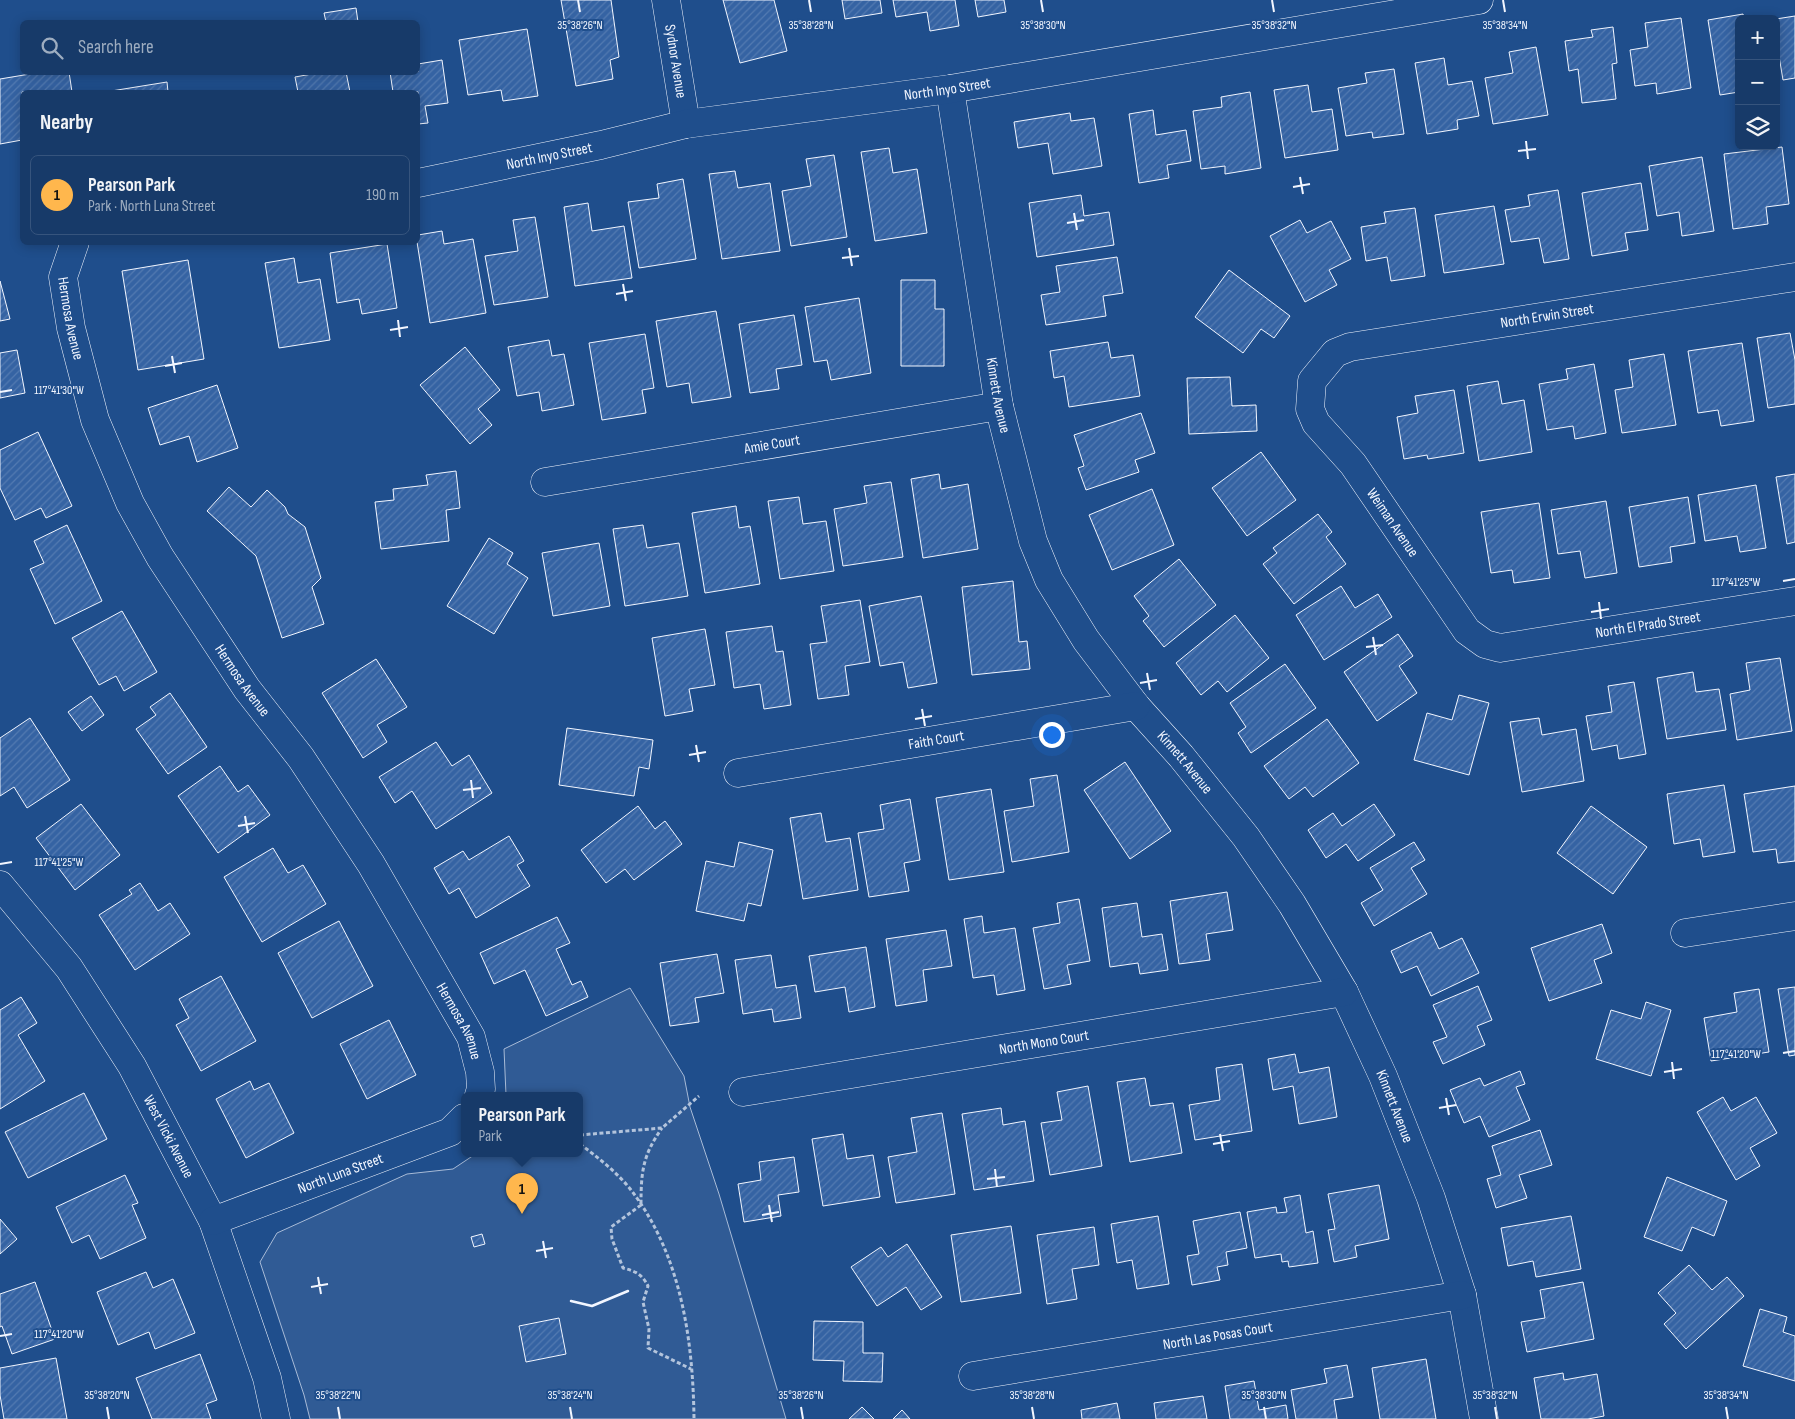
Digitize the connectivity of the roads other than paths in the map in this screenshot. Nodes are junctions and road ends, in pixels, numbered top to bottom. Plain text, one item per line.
1 (666, 0) edge
2 (1478, 0) edge
3 (1427, 4) edge
4 (950, 89) junction
5 (686, 124) junction
6 (420, 183) edge
7 (74, 245) edge
8 (1795, 277) edge
9 (1312, 381) joint
10 (999, 406) junction
11 (545, 482) dead end
12 (1795, 600) edge
13 (1500, 648) joint
14 (1136, 706) junction
15 (738, 773) dead end
16 (0, 885) edge
17 (1795, 916) edge
18 (1685, 933) dead end
19 (1344, 992) junction
20 (480, 1092) edge
21 (743, 1092) dead end
22 (461, 1121) edge
23 (213, 1221) junction
24 (1462, 1295) junction
25 (973, 1376) dead end
26 (276, 1419) edge
27 (1484, 1419) edge

1 - 5 street, Sydnor Avenue
2 - 3 street, North Inyo Street
3 - 4 street, North Inyo Street
4 - 5 street, North Inyo Street
4 - 10 street, Kinnett Avenue
5 - 6 street, North Inyo Street
7 - 20 street, Hermosa Avenue
8 - 9 street, North Erwin Street
9 - 13 street, Weiman Avenue
10 - 11 street, Amie Court
10 - 14 street, Kinnett Avenue
12 - 13 street, North El Prado Street
14 - 15 street, Faith Court
14 - 19 street, Kinnett Avenue
16 - 23 street, West Vicki Avenue
17 - 18 street
19 - 21 street, North Mono Court
19 - 24 street, Kinnett Avenue
22 - 23 street, North Luna Street
23 - 26 street, West Vicki Avenue
24 - 25 street, North Las Posas Court
24 - 27 street, Kinnett Avenue

